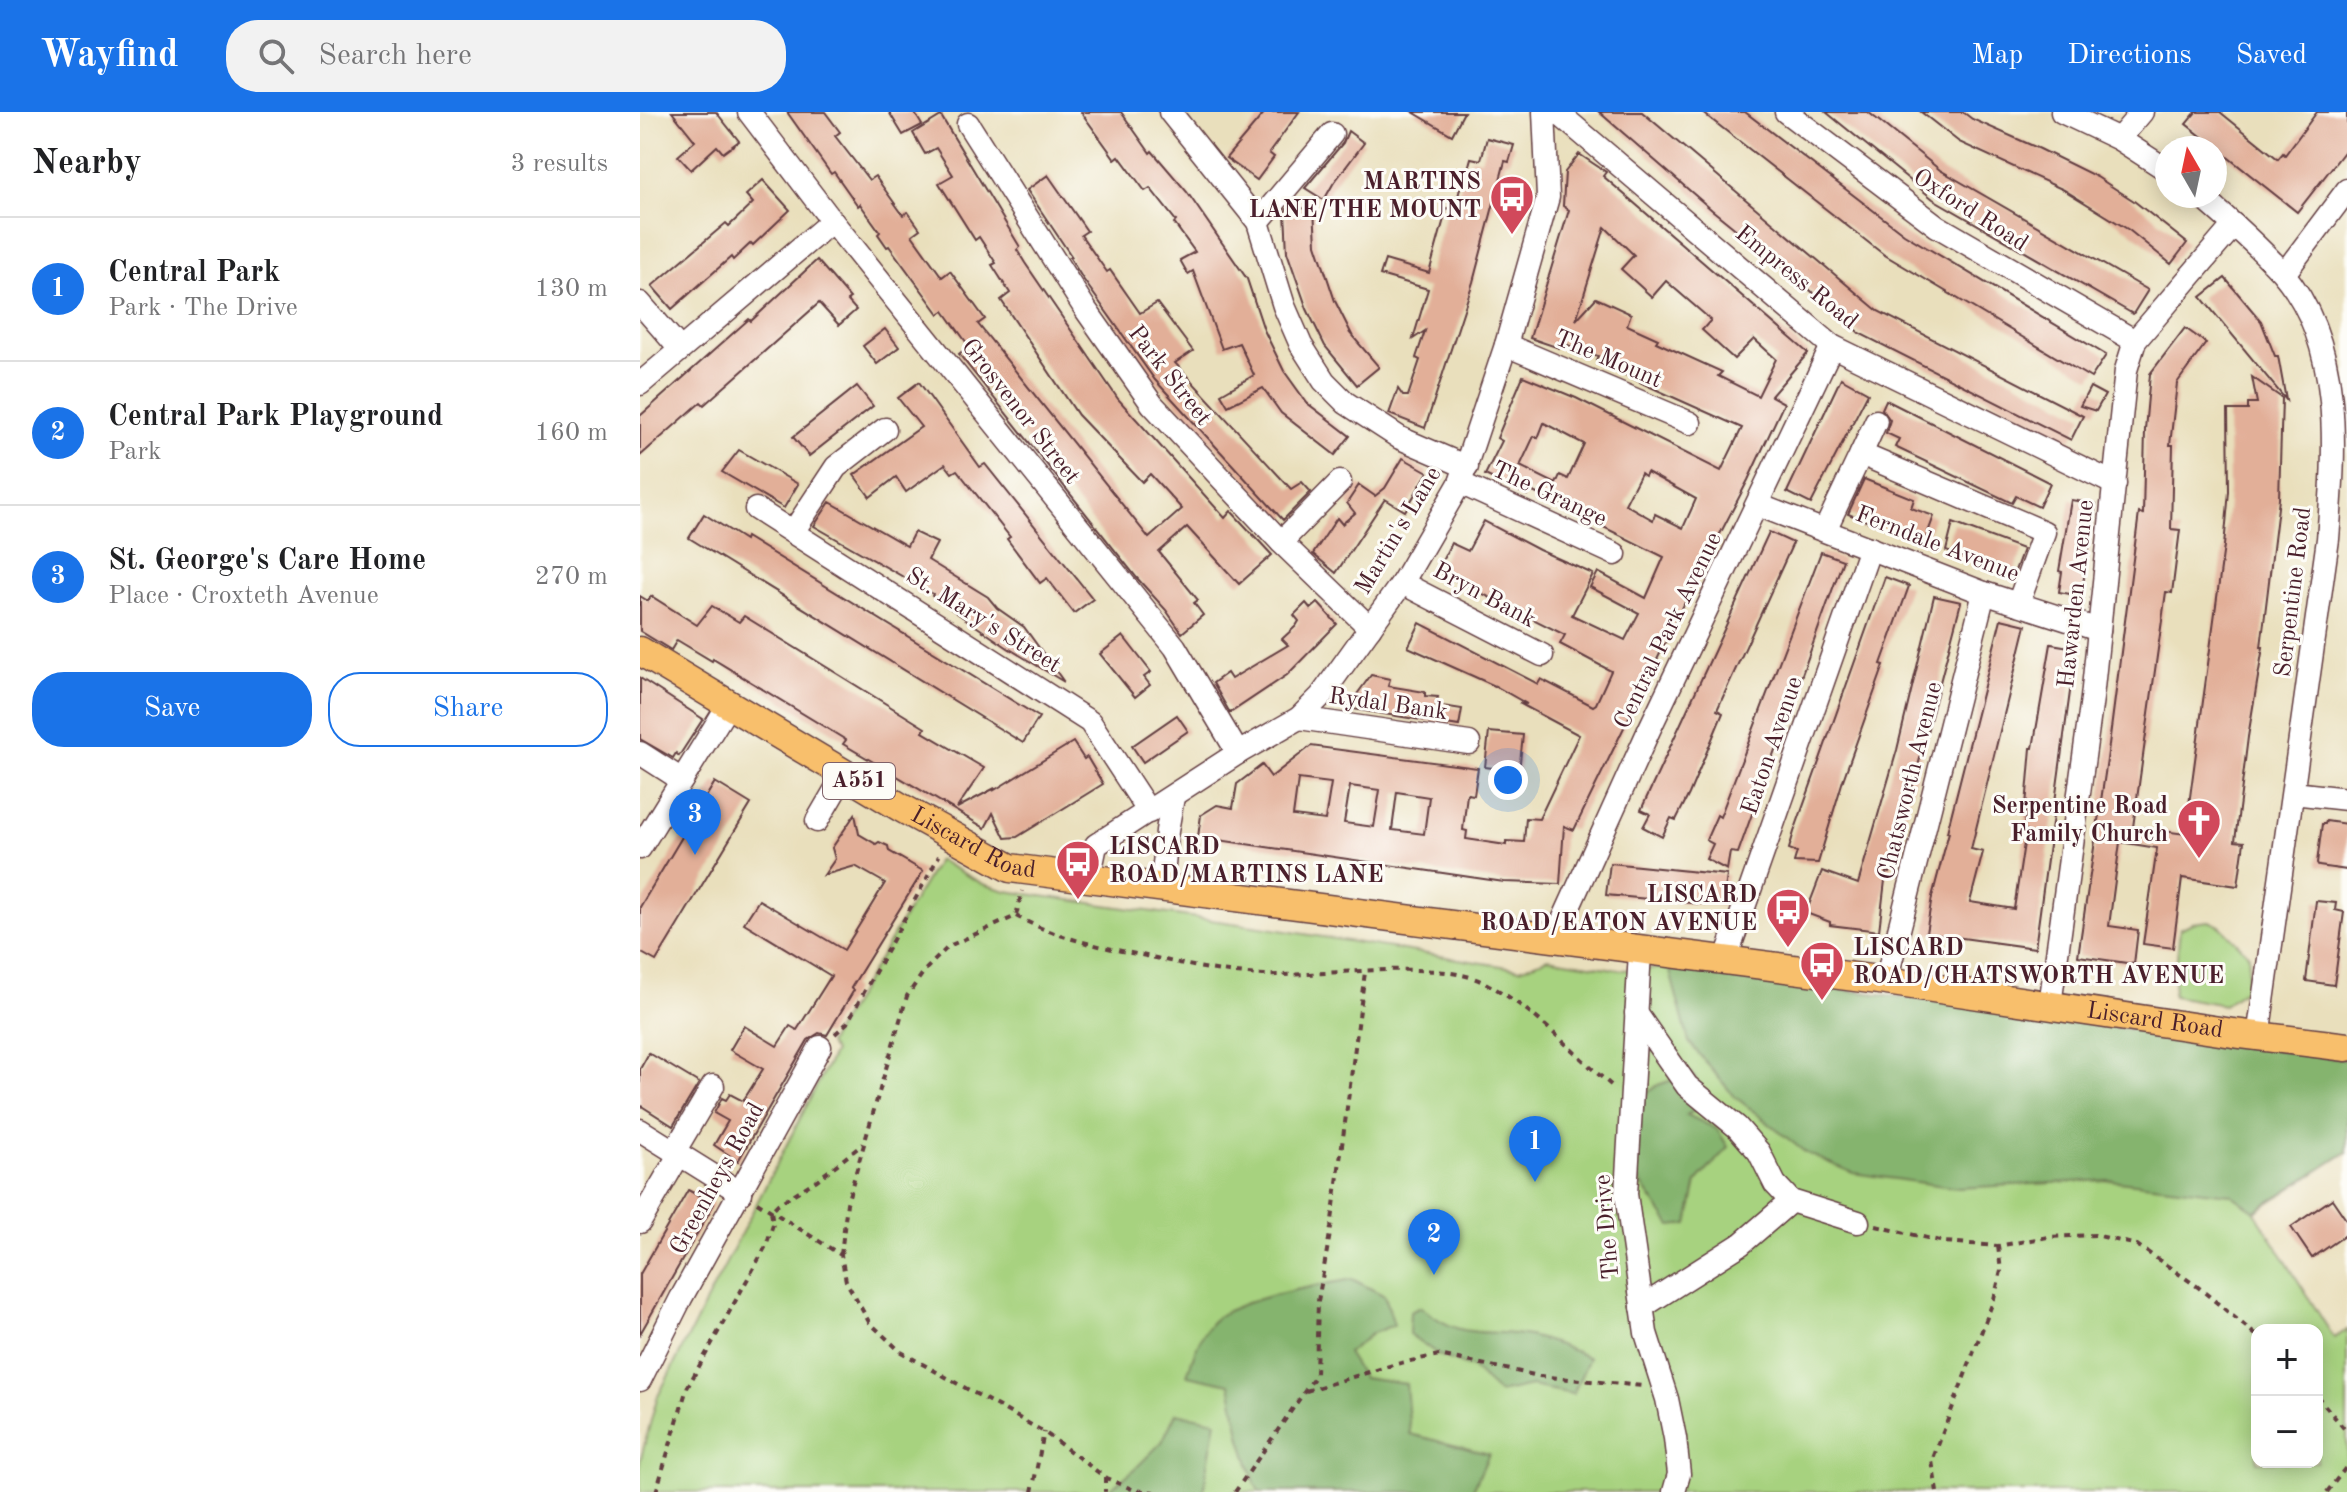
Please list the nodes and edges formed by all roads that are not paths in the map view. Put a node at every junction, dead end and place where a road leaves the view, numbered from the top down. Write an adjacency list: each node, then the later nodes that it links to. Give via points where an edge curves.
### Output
1 (749, 112): 14 (street, Grosvenor Street)
2 (1170, 112): 15 (street)
3 (1544, 112): 20 (street, Martin's Lane, via 1548,197)
4 (1557, 112): 21 (street, Empress Road)
5 (1786, 112): 19 (street, Oxford Road, via 1937,226)
6 (2062, 112): 10 (street)
7 (2142, 112): 10 (street)
8 (968, 124): 36 (street, Park Street, via 1152,404)
9 (1332, 134): 15 (street)
10 (2119, 139): 11 (street)
11 (2155, 162)
12 (2347, 190): 17 (street)
13 (2215, 208): 16 (street, Serpentine Road)
14 (832, 221): 22 (street); 50 (street, Grosvenor Street, via 1175,647)
15 (1258, 222): 29 (street, The Grange, via 1284,306 1324,381 1346,403)
16 (2234, 225): 17 (street, Serpentine Road); 19 (street, Hawarden Avenue)
17 (2284, 274): 25 (street, Serpentine Road, via 2323,346)
18 (640, 303): 22 (street)
19 (2135, 341): 31 (street, Hawarden Avenue, via 2126,370)
20 (1506, 345): 26 (street, The Mount); 29 (street, Martin's Lane)
21 (1832, 346): 31 (street, Empress Road); 32 (street, Central Park Avenue)
22 (680, 349): 23 (street)
23 (640, 384)
24 (1876, 421): 28 (street)
25 (2339, 421): 53 (street, Serpentine Road)
26 (1690, 423)
27 (885, 429): 35 (street, via 836,467)
28 (1861, 454): 34 (street); 41 (street, via 2044,532)
29 (1464, 475): 38 (street, The Grange); 39 (street, Martin's Lane)
30 (1340, 482): 36 (street)
31 (2115, 484): 43 (street, Hawarden Avenue)
32 (1758, 505): 34 (street, Ferndale Avenue); 61 (street, Central Park Avenue)
33 (756, 509): 35 (street, St. Mary's Street)
34 (1825, 530): 37 (street, Ferndale Avenue)
35 (793, 532): 56 (street, St. Mary's Street, via 1090,722)
36 (1281, 542): 42 (street, Park Street)
37 (1870, 548): 40 (street, Ferndale Avenue); 63 (street, Eaton Avenue)
38 (1615, 554)
39 (1402, 583): 42 (street, Martin's Lane); 45 (street, Bryn Bank)
40 (1984, 593): 41 (street, Ferndale Avenue); 64 (street, Chatsworth Avenue)
41 (2018, 604): 43 (street, Ferndale Avenue)
42 (1370, 628): 47 (street, Martin's Lane)
43 (2099, 630): 65 (street, Hawarden Avenue)
44 (640, 651): 46 (main road, Liscard Road / A551)
45 (1542, 655)
46 (729, 704): 51 (main road, Liscard Road / A551); 52 (street)
47 (1299, 718): 48 (street, Rydal Bank); 50 (street, Martin's Lane)
48 (1469, 743)
49 (640, 753): 52 (street)
50 (1238, 753): 54 (street, Martin's Lane)
51 (845, 773): 57 (street); 59 (main road, Liscard Road / A551, via 1010,868)
52 (682, 780): 58 (street)
53 (2293, 793): 55 (street); 67 (street, Serpentine Road)
54 (1173, 797): 56 (street, Martin's Lane); 60 (street)
55 (2347, 799)
56 (1149, 812): 59 (street, Martin's Lane, via 1096,845)
57 (817, 821)
58 (640, 848)
59 (1089, 879): 60 (main road, Liscard Road / A551)
60 (1162, 887): 61 (main road, Liscard Road / A551)
61 (1554, 940): 62 (main road, Liscard Road / A551)
62 (1640, 952): 63 (main road, Liscard Road / A551); 66 (street, The Drive)
63 (1725, 961): 64 (main road, Liscard Road / A551)
64 (1886, 981): 65 (main road, Liscard Road / A551)
65 (2050, 1005): 67 (main road, Liscard Road / A551)
66 (1636, 1013): 74 (street, via 1687,1086 1737,1127); 77 (street, The Drive, via 1626,1194)
67 (2258, 1037): 69 (main road, Liscard Road / A551)
68 (820, 1047): 73 (street, Greenheys Road)
69 (2347, 1047)
70 (713, 1086): 72 (street)
71 (640, 1130): 72 (street)
72 (677, 1153): 73 (street); 75 (street)
73 (741, 1193): 78 (street, Greenheys Road)
74 (1791, 1201): 76 (street); 77 (street, via 1741,1244)
75 (640, 1222)
76 (1858, 1222)
77 (1642, 1307): 79 (street, The Drive, via 1679,1474)
78 (640, 1380)
79 (1674, 1492)

